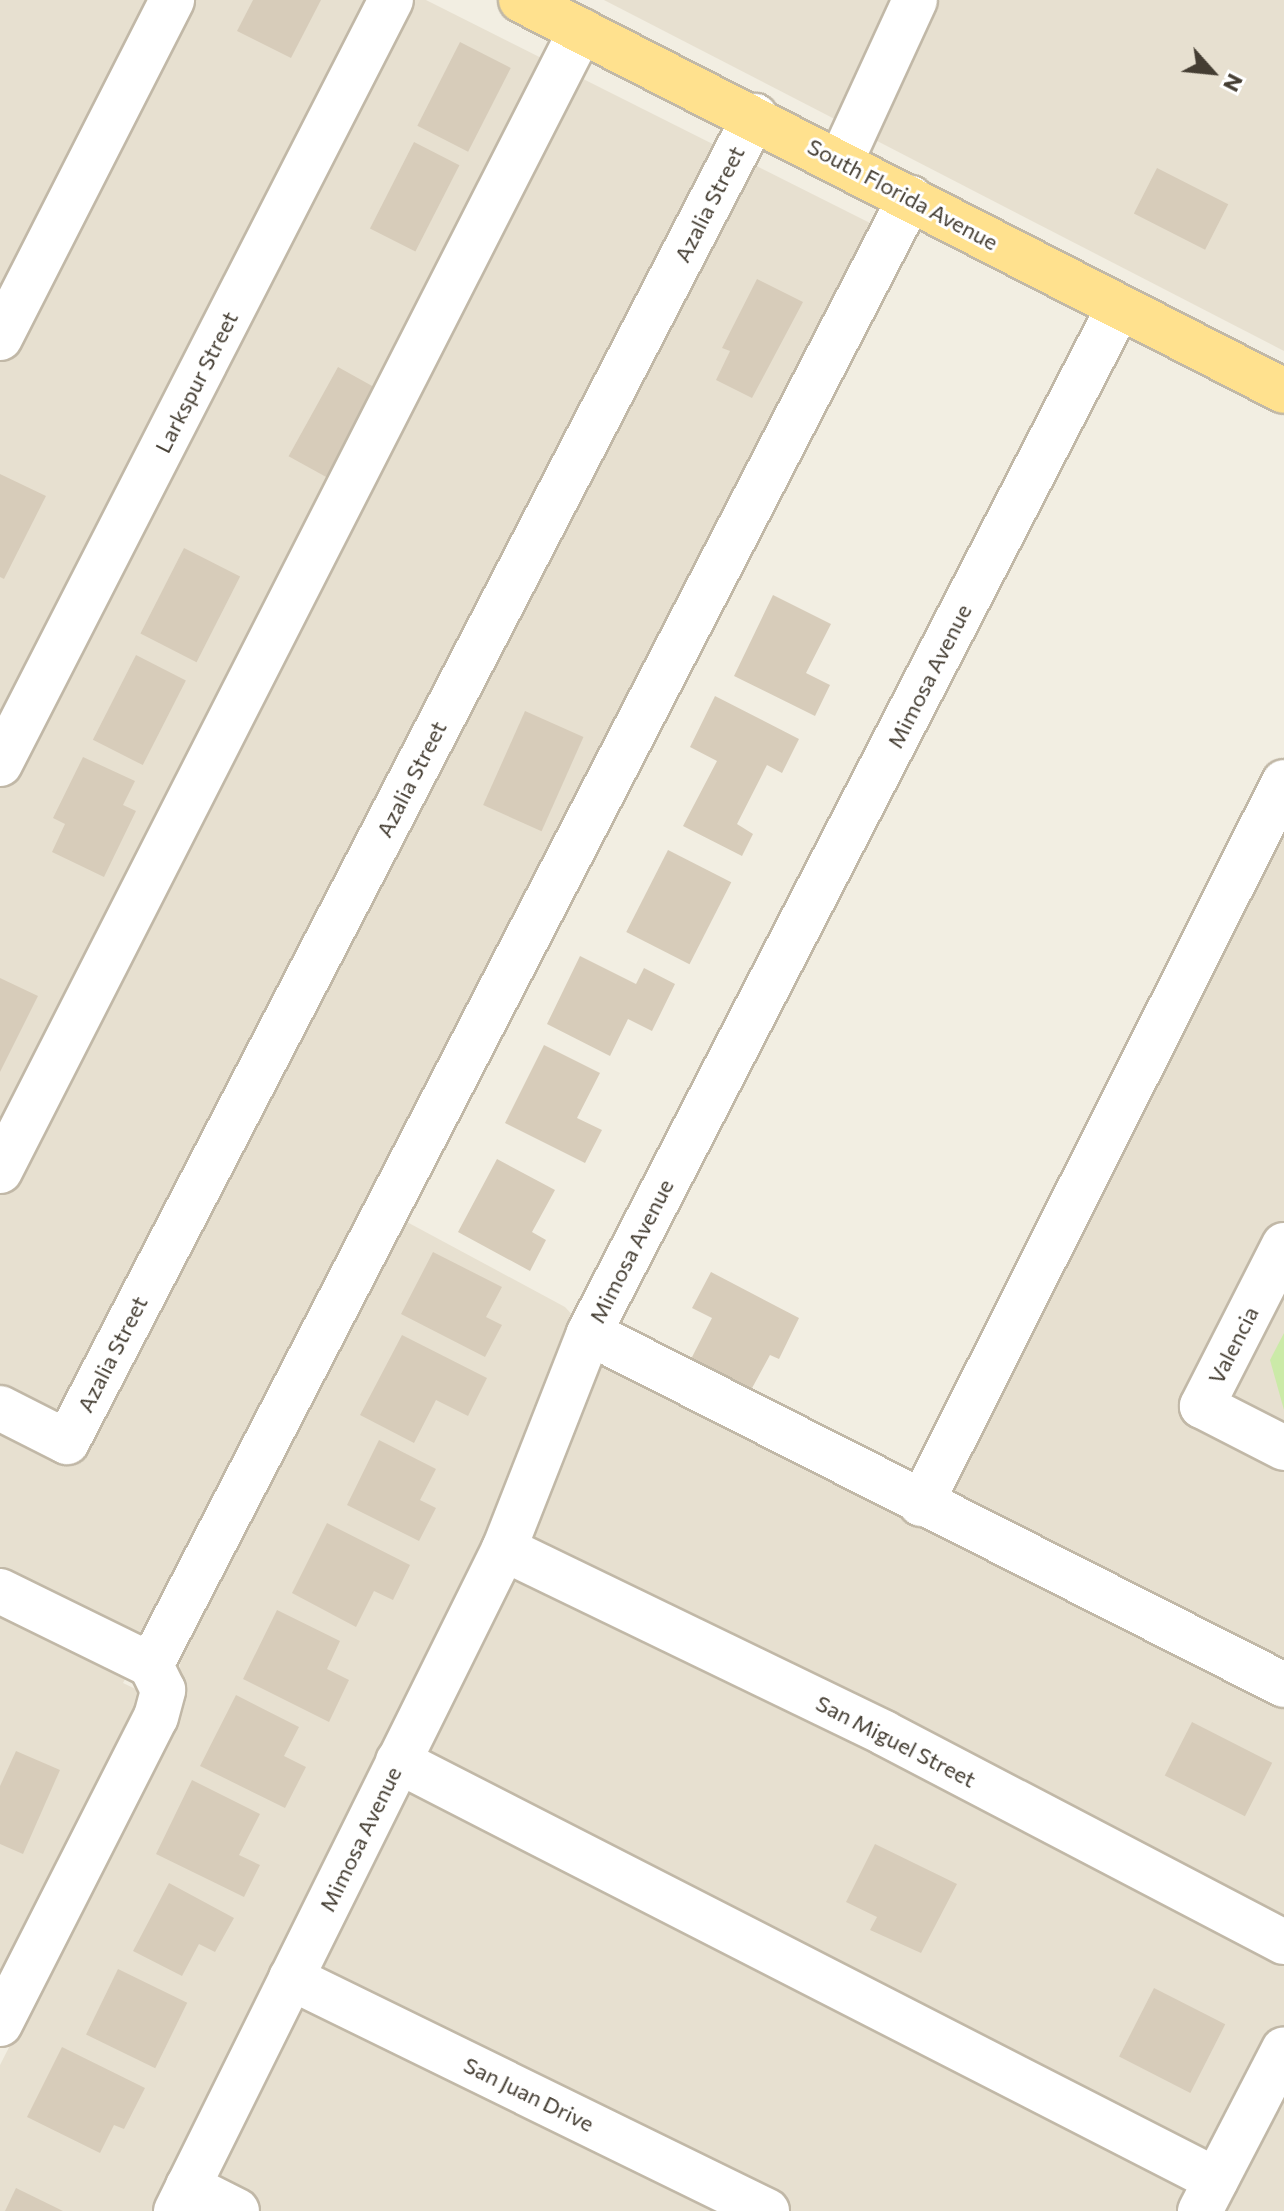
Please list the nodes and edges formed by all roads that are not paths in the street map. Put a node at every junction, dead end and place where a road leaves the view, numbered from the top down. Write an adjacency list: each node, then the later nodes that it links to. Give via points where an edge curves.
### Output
1 (172, 0): 10 (street)
2 (391, 0): 12 (street, Larkspur Street)
3 (521, 0): 5 (main road, South Florida Avenue)
4 (915, 0): 7 (street)
5 (581, 30): 6 (main road, South Florida Avenue); 14 (street)
6 (755, 116): 7 (main road, South Florida Avenue); 17 (street, Azalia Street, via 67,1442)
7 (841, 161): 8 (main road, South Florida Avenue)
8 (910, 198): 9 (main road, South Florida Avenue); 22 (street)
9 (1119, 307): 11 (main road, South Florida Avenue); 16 (street, Mimosa Avenue)
10 (0, 338)
11 (1284, 391)
12 (0, 764)
13 (1284, 782): 19 (street)
14 (0, 1171)
15 (1284, 1245): 18 (street, Valencia, via 1202,1406)
16 (589, 1333): 19 (street); 20 (street, Mimosa Avenue)
17 (0, 1408)
18 (1284, 1448)
19 (921, 1504): 23 (street)
20 (504, 1549): 24 (street, Mimosa Avenue); 25 (street, San Miguel Street, via 884,1733)
21 (0, 1591): 22 (street)
22 (151, 1665): 27 (street, via 163,1690 156,1717)
23 (1284, 1685)
24 (398, 1761): 26 (street, Mimosa Avenue); 29 (street)
25 (1284, 1942)
26 (291, 1978): 30 (street, Mimosa Avenue); 32 (street, San Juan Drive)
27 (0, 2024)
28 (1284, 2049): 29 (street)
29 (1208, 2195)
30 (182, 2199): 31 (street)
31 (237, 2211)
32 (767, 2211)

